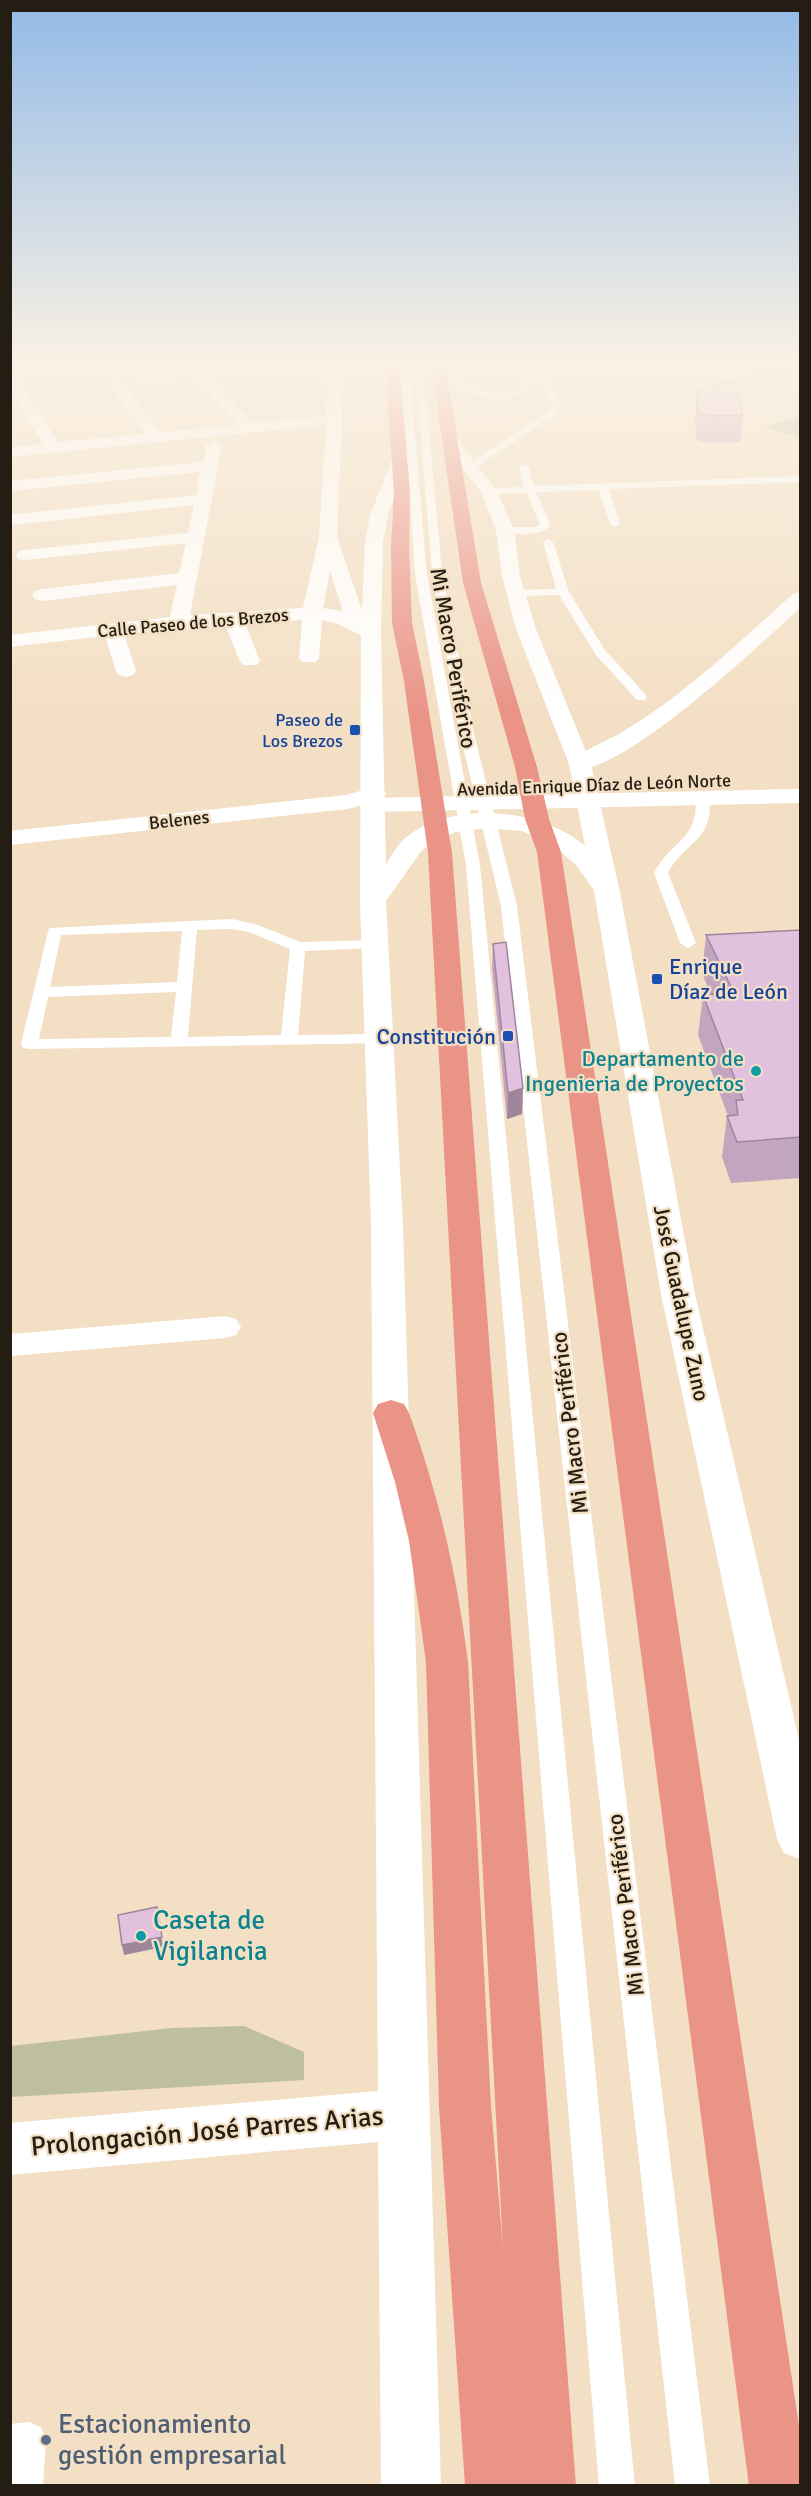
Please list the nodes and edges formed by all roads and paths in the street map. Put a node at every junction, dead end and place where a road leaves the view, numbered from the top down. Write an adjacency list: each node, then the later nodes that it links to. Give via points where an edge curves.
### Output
1 (63, 480): 12 (street)
2 (207, 480): 16 (street)
3 (331, 480): 21 (street)
4 (391, 480): 32 (street, via 376,528)
5 (400, 480): 66 (highway, via 402,623 440,854)
6 (414, 480): 67 (lane, Mi Macro Periférico, via 421,574 473,865)
7 (429, 480): 68 (lane, Mi Macro Periférico, via 437,573 467,734 508,906)
8 (463, 480): 69 (highway, via 472,583 549,852)
9 (481, 480): 15 (street, José Guadalupe Zuno)
10 (528, 480): 14 (lane)
11 (764, 480): 13 (lane)
12 (10, 486)
13 (603, 487): 14 (lane); 18 (lane)
14 (530, 489): 15 (lane); 19 (lane, via 546,526 538,530)
15 (489, 491): 19 (street, José Guadalupe Zuno)
16 (203, 499): 17 (street); 20 (street)
17 (12, 520)
18 (615, 524)
19 (505, 530): 26 (street, José Guadalupe Zuno)
20 (196, 537): 23 (street); 24 (street)
21 (328, 537): 29 (street); 32 (street)
22 (548, 542): 25 (lane)
23 (25, 555)
24 (188, 578): 27 (street); 31 (street)
25 (563, 592): 26 (lane); 38 (lane, via 600,652)
26 (515, 593): 40 (street, José Guadalupe Zuno)
27 (42, 595)
28 (801, 598): 40 (street, via 719,673 628,738)
29 (313, 613): 30 (street, Calle Paseo de los Brezos); 32 (street, Calle Paseo de los Brezos, via 340,616); 35 (street)
30 (233, 619): 31 (street, Calle Paseo de los Brezos); 36 (street)
31 (179, 622): 33 (street, Calle Paseo de los Brezos)
32 (364, 628): 43 (street)
33 (113, 630): 34 (street, Calle Paseo de los Brezos); 37 (street)
34 (10, 641)
35 (309, 658)
36 (250, 661)
37 (126, 671)
38 (641, 697)
39 (801, 780): 40 (street, Avenida Enrique Díaz de León Norte)
40 (579, 786): 42 (street, Avenida Enrique Díaz de León Norte); 43 (street, Avenida Enrique Díaz de León Norte); 45 (street, José Guadalupe Zuno)
41 (801, 796): 42 (street, Avenida Enrique Díaz de León Norte)
42 (702, 798): 49 (lane, via 704,824 664,862 661,873)
43 (381, 799): 44 (street, Belenes); 46 (street)
44 (10, 838)
45 (607, 892): 46 (street, via 588,861 561,839 527,826 488,821 451,826 413,845); 59 (street, José Guadalupe Zuno, via 678,1294)
46 (373, 901): 48 (street)
47 (190, 926): 50 (lane, via 232,924 254,928); 51 (lane); 52 (lane, via 54,931)
48 (376, 943): 50 (lane); 53 (street)
49 (688, 943)
50 (298, 947): 54 (lane)
51 (185, 987): 52 (lane); 55 (lane)
52 (40, 992): 55 (lane, via 29,1044)
53 (380, 1039): 54 (lane); 58 (street)
54 (289, 1040): 55 (lane)
55 (179, 1041)
56 (225, 1327): 57 (street)
57 (10, 1346)
58 (391, 1413): 60 (street); 65 (highway, via 425,1524 447,1662 465,2106)
59 (801, 1839)
60 (404, 2114): 61 (street, Prolongación José Parres Arias); 64 (street)
61 (10, 2149)
62 (10, 2441): 63 (lane, via 29,2439)
63 (25, 2486)
64 (411, 2486)
65 (495, 2486)
66 (546, 2486)
67 (617, 2486)
68 (693, 2486)
69 (779, 2486)

